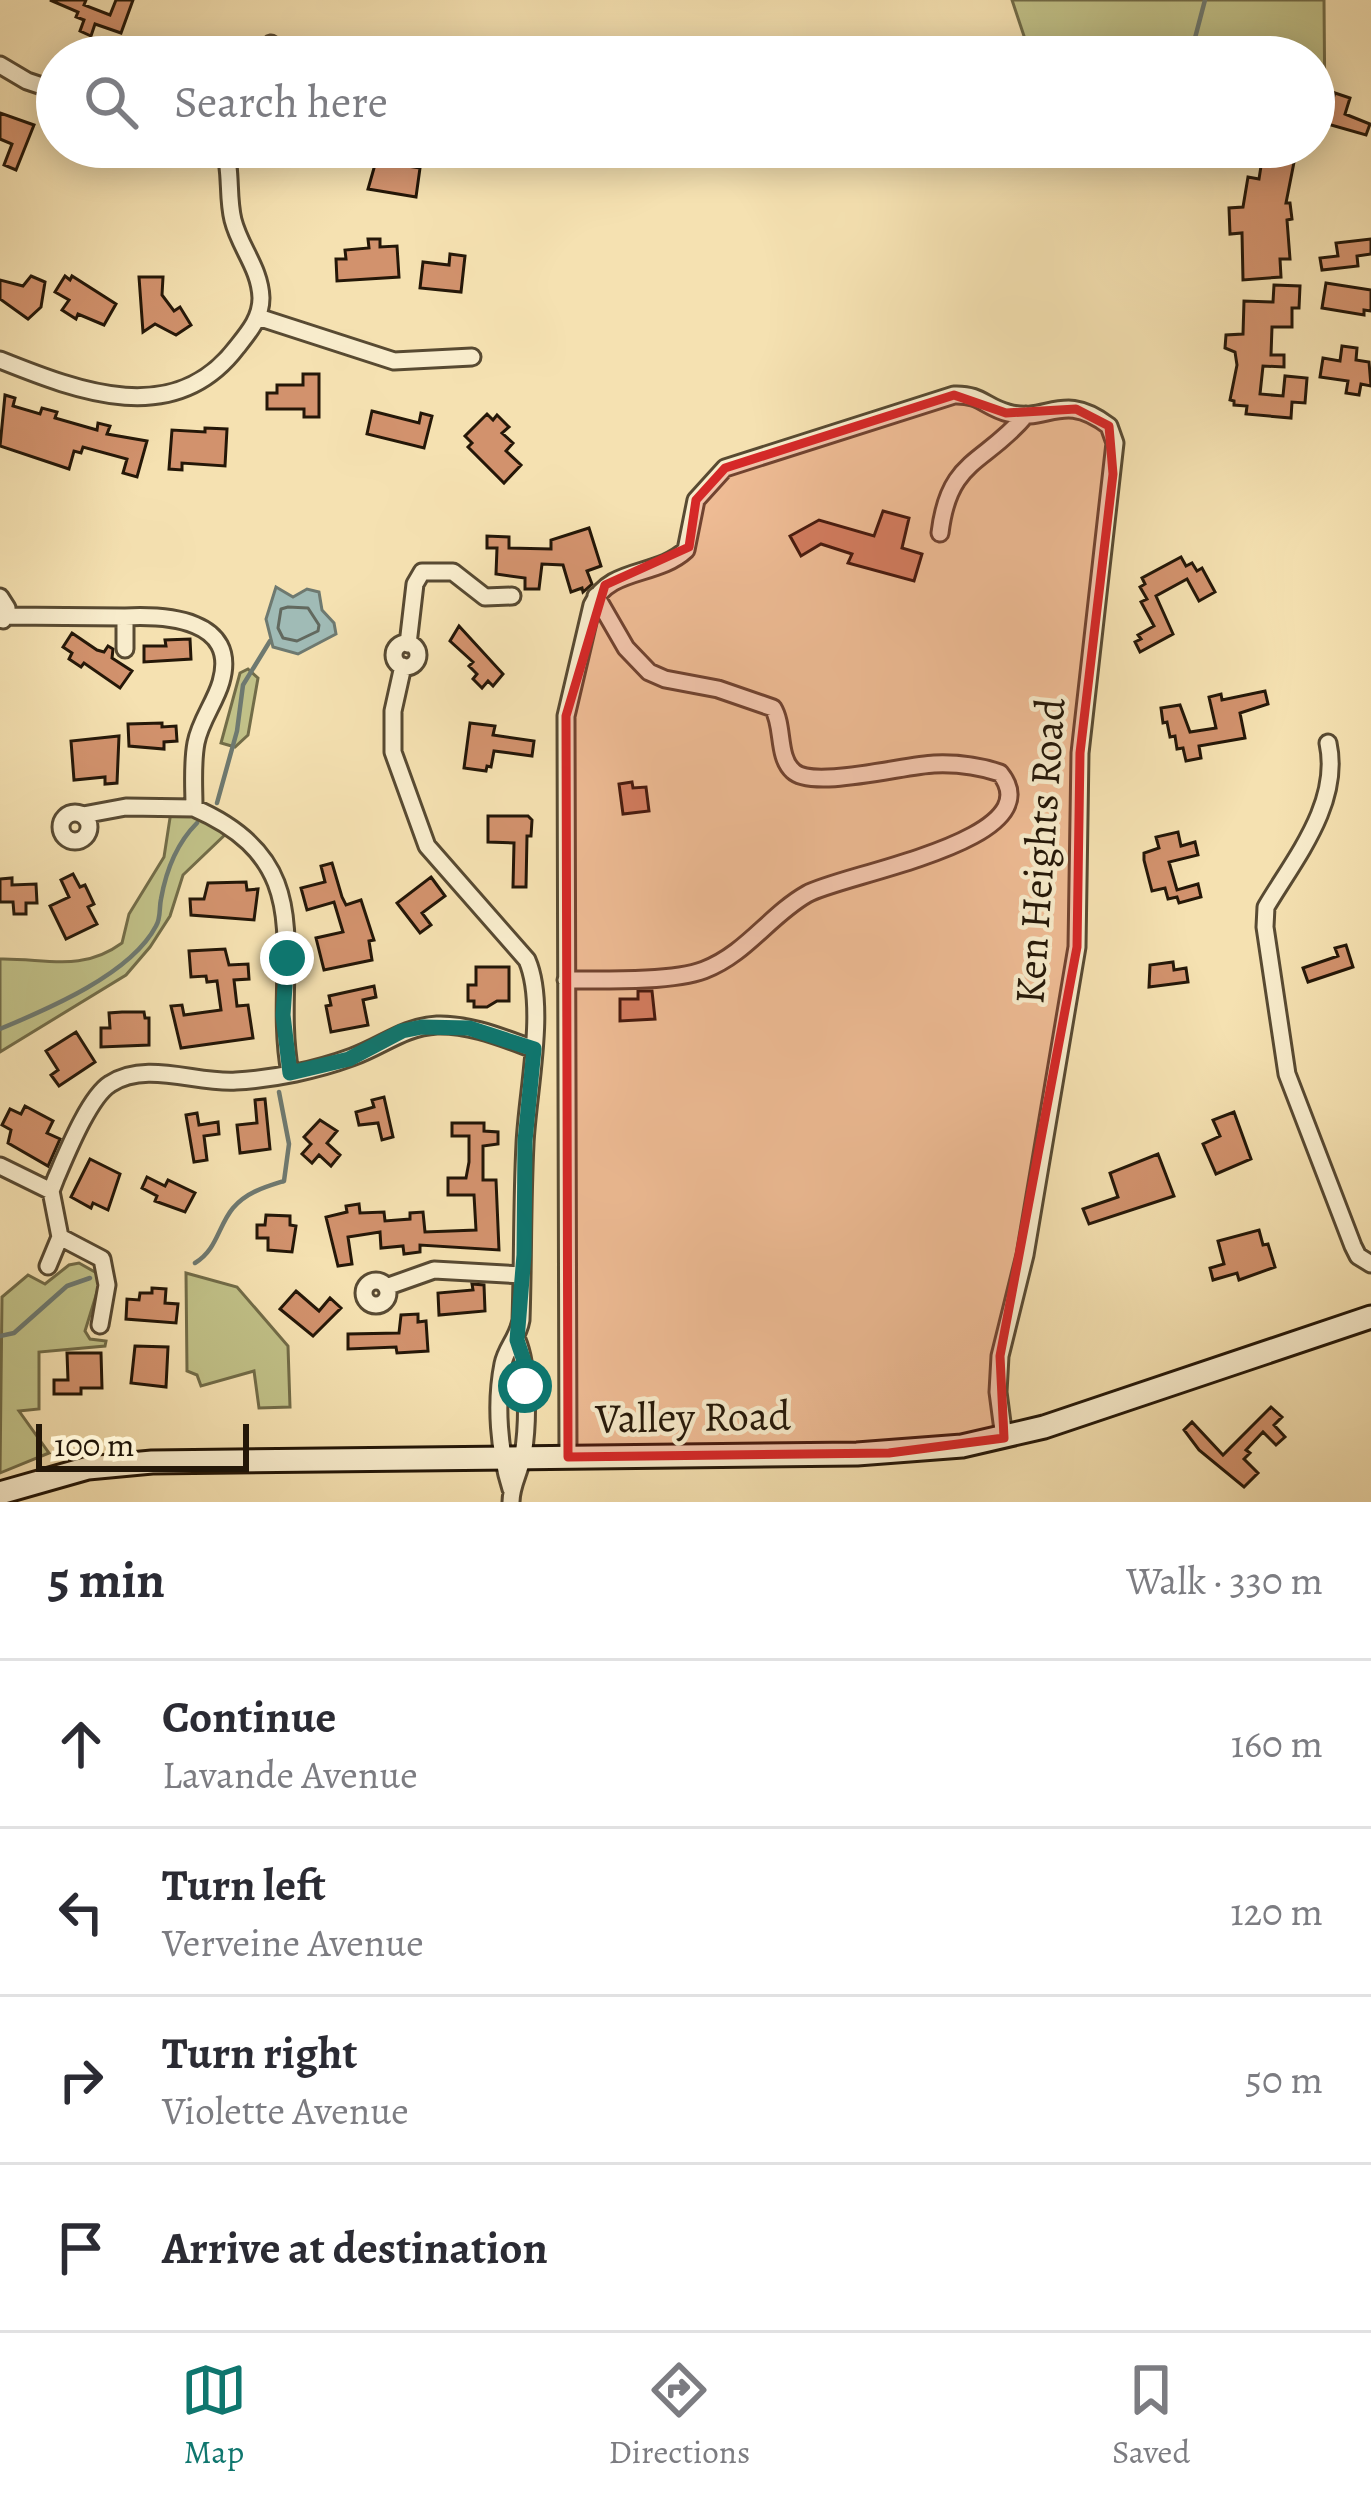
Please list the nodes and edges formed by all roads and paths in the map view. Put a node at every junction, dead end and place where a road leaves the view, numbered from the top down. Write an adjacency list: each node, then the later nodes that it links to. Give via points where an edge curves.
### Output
1 (0, 65): 2 (street)
2 (36, 84)
3 (227, 168): 4 (street, via 233,221 259,283)
4 (258, 317): 5 (street, via 394,362); 6 (street, via 211,376 171,394 93,392)
5 (472, 356)
6 (0, 360)
7 (1026, 415): 8 (street, via 954,480); 10 (street, via 954,395 724,469 696,500 686,550 661,568 612,580); 33 (street, Ken Heights Road, via 1076,409 1109,427 1115,443 1080,753 1077,947 1025,1256 1000,1356)
8 (940, 533)
9 (512, 596): 19 (street, via 484,597 458,574 426,570 415,584 408,644 394,655 403,667 392,742 428,845 527,960)
10 (596, 596): 18 (street, via 566,706); 18 (street, via 649,672 773,709 797,775 963,765 1000,772 1007,797 1003,815 978,834 805,895 705,970)
11 (0, 597): 13 (street, via 8,608)
12 (125, 617): 13 (street); 14 (street); 16 (street, via 187,619 223,657 220,686 197,738)
13 (3, 619)
14 (124, 649)
15 (1328, 743): 24 (street, via 1328,793 1266,907 1264,927 1287,1074 1353,1246)
16 (194, 808): 17 (street); 20 (street, via 246,837 280,891)
17 (83, 815)
18 (566, 980): 35 (street)
19 (534, 1049): 20 (street, via 469,1028 422,1027 349,1059); 26 (street)
20 (290, 1073): 22 (street, via 235,1082 146,1074 111,1082)
21 (0, 1166): 22 (street)
22 (51, 1191): 23 (street)
23 (60, 1237): 25 (street); 29 (street, via 95,1252 105,1268)
24 (1371, 1264)
25 (48, 1266)
26 (522, 1275): 27 (street, via 434,1270); 30 (street)
27 (386, 1287)
28 (1371, 1317): 33 (street, Valley Road)
29 (100, 1325)
30 (517, 1340): 31 (street); 32 (street, via 503,1361)
31 (524, 1405): 32 (street); 34 (street)
32 (501, 1412): 34 (street)
33 (1004, 1438): 35 (street, Valley Road, via 889,1453)
34 (512, 1457): 35 (street, Valley Road); 36 (street, Valley Road, via 152,1462 88,1468); 37 (street)
35 (568, 1457)
36 (0, 1493)
37 (511, 1495)

